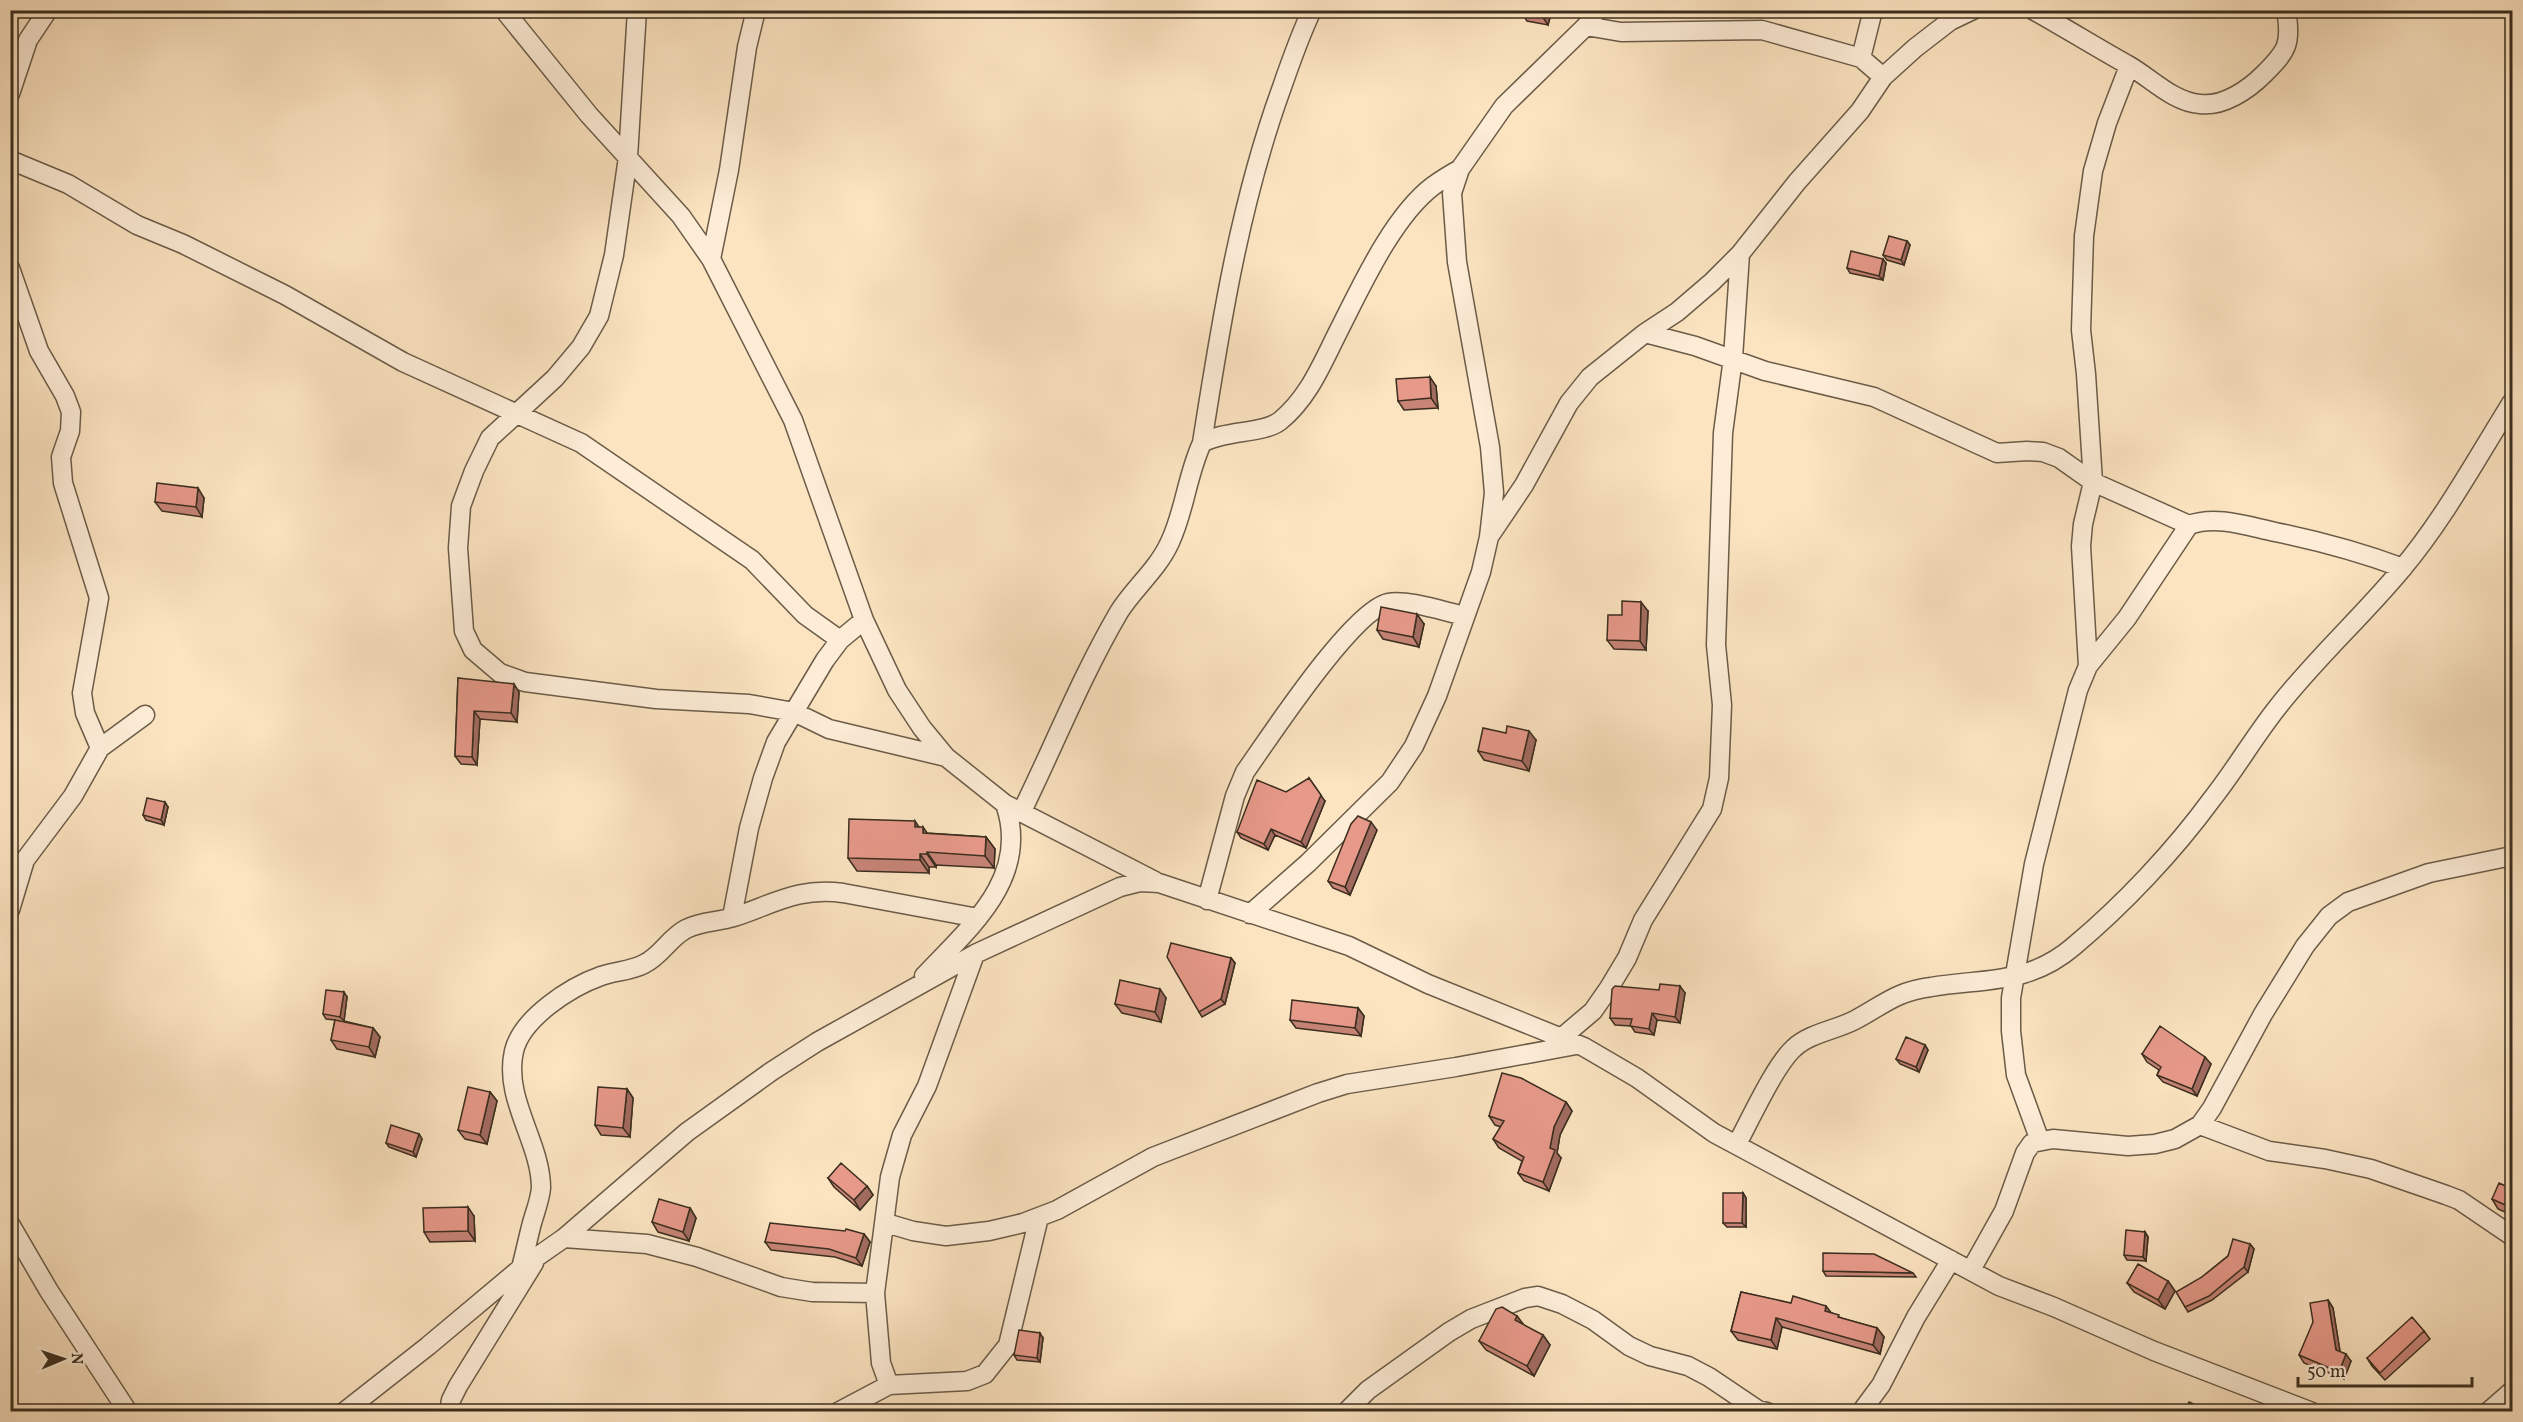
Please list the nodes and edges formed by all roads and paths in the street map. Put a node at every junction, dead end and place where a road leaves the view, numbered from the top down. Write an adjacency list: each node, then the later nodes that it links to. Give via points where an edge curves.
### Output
1 (48, 10): 16 (street, via 28,40)
2 (504, 10): 17 (street)
3 (637, 10): 17 (street)
4 (756, 10): 21 (street)
5 (1312, 10): 27 (street, via 1263,138 1227,287)
6 (1597, 10): 12 (street)
7 (1873, 10): 13 (street)
8 (1973, 10): 11 (street)
9 (2033, 10): 14 (street)
10 (2286, 10): 14 (street, via 2290,33 2287,48 2259,79 2216,104 2180,99)
11 (1953, 16): 15 (street)
12 (1586, 26): 13 (street, via 1621,32 1762,30); 19 (street, via 1504,106)
13 (1862, 58): 15 (street)
14 (2129, 66): 28 (street, via 2093,171 2084,236 2081,330)
15 (1883, 77): 20 (street, via 1860,111)
16 (10, 94)
17 (628, 157): 21 (street, via 681,216); 26 (street, via 614,255 598,316 581,347 555,378)
18 (10, 160): 26 (street, via 68,184 137,225 285,295 403,362)
19 (1460, 169): 27 (street, via 1432,187 1403,218 1363,282 1310,388 1293,408 1277,423); 30 (street, via 1452,192 1453,219 1490,447 1494,493)
20 (1740, 255): 23 (street, via 1677,312); 24 (street)
21 (711, 259): 33 (street, via 793,420)
22 (10, 268): 38 (street, via 39,351 70,412 61,470 99,598 81,693)
23 (1645, 333): 24 (street); 30 (street, via 1590,377 1569,403 1524,485)
24 (1733, 358): 28 (street, via 1765,371 1874,397 1997,453 2043,452 2059,458); 51 (street, via 1720,502 1716,645 1722,705 1719,778 1712,809 1643,920 1610,988 1593,1011)
25 (2512, 402): 31 (street, via 2459,489)
26 (515, 414): 34 (street, via 581,443 705,526 752,560 805,615); 36 (street, via 490,438 461,506 459,589 464,631 473,650 500,673 525,682)
27 (1202, 443): 40 (street, via 1169,544 1121,609)
28 (2093, 483): 29 (street); 35 (street, via 2080,546)
29 (2189, 525): 31 (street, via 2200,521 2236,523 2341,546); 35 (street, via 2127,618)
30 (1489, 537): 32 (street)
31 (2403, 568): 49 (street, via 2278,706 2213,799 2172,849 2072,948)
32 (1465, 616): 43 (street, via 1390,603 1370,614 1336,648 1245,772); 45 (street, via 1437,696 1414,746 1390,782 1308,864)
33 (864, 620): 34 (street); 39 (street, via 897,690)
34 (840, 640): 36 (street)
35 (2088, 666): 49 (street, via 2078,690 2034,864)
36 (794, 712): 39 (street, via 829,729); 46 (street, via 776,742 762,778)
37 (145, 715): 38 (street)
38 (100, 748): 44 (street, via 73,796 25,860)
39 (946, 757): 40 (street)
40 (1013, 808): 42 (street); 47 (street, via 1006,869 992,900)
41 (2512, 856): 53 (street, via 2429,873 2348,902 2329,916 2305,946)
42 (1159, 883): 43 (street); 48 (street, via 1120,887)
43 (1207, 900): 45 (street)
44 (10, 910)
45 (1250, 914): 51 (street, via 1348,946)
46 (732, 917): 47 (street, via 821,890); 62 (street, via 687,928 645,964 578,985 530,1022 520,1036 512,1072 541,1189)
47 (978, 918): 50 (street)
48 (975, 954): 50 (street); 57 (street, via 927,1086 902,1135 891,1177)
49 (2014, 978): 54 (street, via 2011,998 2016,1075); 55 (street, via 1907,992 1889,998 1856,1019 1810,1037 1795,1047)
50 (910, 991): 60 (street, via 772,1071 687,1132)
51 (1560, 1039): 52 (street)
52 (1578, 1045): 55 (street, via 1637,1078 1714,1133); 56 (street, via 1347,1084 1318,1093 1153,1157)
53 (2200, 1125): 54 (street, via 2156,1144); 59 (street, via 2269,1152 2371,1169 2446,1195)
54 (2040, 1141): 63 (street, via 2032,1143 2025,1153 2004,1211)
55 (1737, 1144): 61 (street)
56 (1039, 1217): 57 (street, via 989,1231 945,1236); 65 (street, via 1008,1345 996,1363 985,1374 968,1381)
57 (886, 1222): 64 (street)
58 (10, 1224): 68 (street)
59 (2512, 1236)
60 (564, 1238): 62 (street); 64 (street, via 647,1244 698,1257 781,1287)
61 (1952, 1260): 63 (street); 74 (street, via 1916,1317 1881,1385)
62 (529, 1263): 69 (street); 70 (street, via 458,1386)
63 (1971, 1270): 67 (street, via 1999,1287 2054,1307)
64 (874, 1293): 65 (street, via 881,1362)
65 (889, 1385): 71 (street)
66 (2512, 1391): 76 (street)
67 (2267, 1404): 75 (street)
68 (128, 1412)
69 (344, 1412)
70 (449, 1412)
71 (838, 1412)
72 (1346, 1412): 73 (street, via 1368,1390 1449,1332 1471,1319 1538,1296 1593,1320 1650,1356 1688,1366)
73 (1767, 1412)
74 (1861, 1412)
75 (2312, 1412)
76 (2488, 1412)

